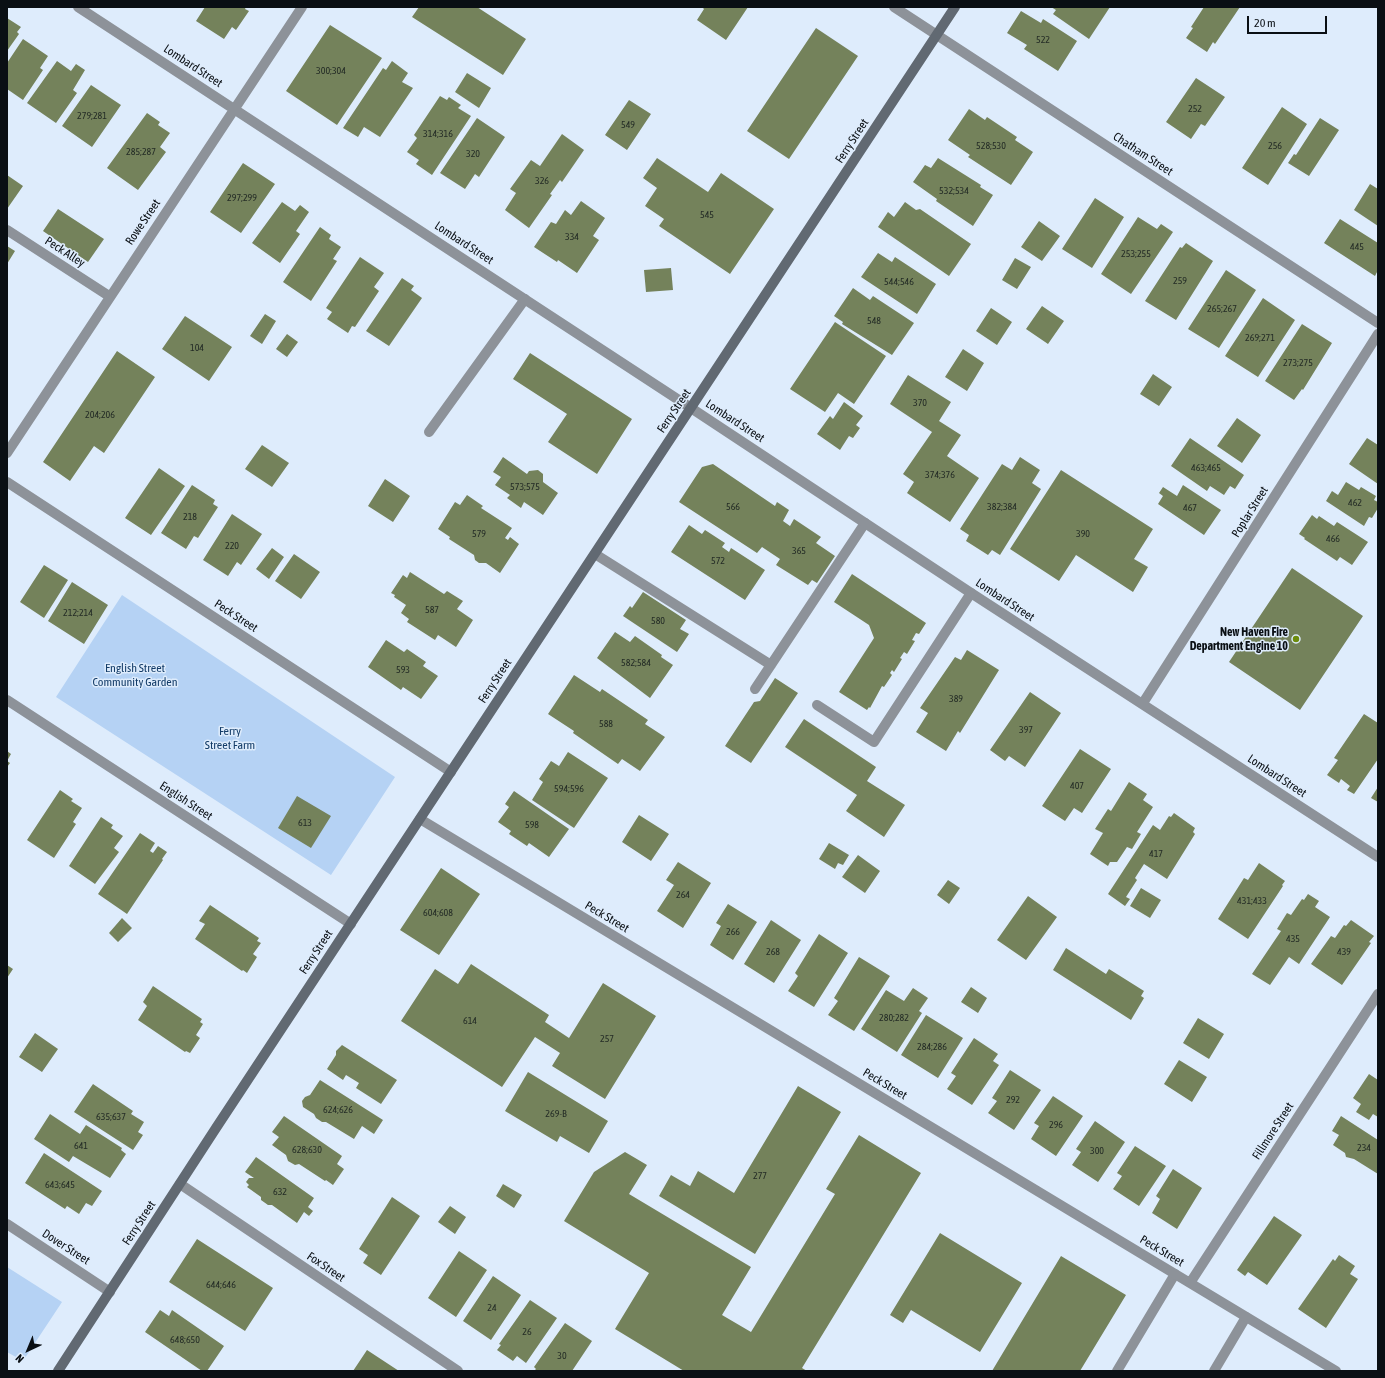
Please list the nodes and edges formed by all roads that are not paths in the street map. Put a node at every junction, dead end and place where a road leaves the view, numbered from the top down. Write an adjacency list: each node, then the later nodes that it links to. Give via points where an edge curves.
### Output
1 (78, 7): 6 (street, Lombard Street)
2 (302, 7): 6 (street, Rowe Street)
3 (894, 7): 5 (street, Chatham Street)
4 (955, 7): 5 (main road, Ferry Street)
5 (937, 35): 10 (street, Chatham Street); 12 (main road, Ferry Street)
6 (234, 109): 8 (street, Rowe Street); 9 (street, Lombard Street)
7 (7, 230): 8 (street, Peck Alley)
8 (109, 296): 14 (street, Rowe Street)
9 (525, 299): 12 (street, Lombard Street); 13 (street)
10 (1378, 323)
11 (1378, 334): 22 (street, Poplar Street)
12 (692, 408): 16 (street, Lombard Street); 17 (main road, Ferry Street)
13 (429, 432)
14 (7, 453)
15 (7, 482): 24 (street, Peck Street)
16 (865, 523): 18 (street, Lombard Street); 19 (street)
17 (595, 554): 19 (street); 24 (main road, Ferry Street)
18 (971, 594): 22 (street, Lombard Street); 23 (street, via 874,742)
19 (771, 665): 20 (street)
20 (755, 689)
21 (7, 700): 27 (street, English Street)
22 (1143, 703): 26 (street, Lombard Street)
23 (816, 705)
24 (451, 772): 25 (main road, Ferry Street)
25 (420, 819): 27 (main road, Ferry Street); 31 (street, Peck Street)
26 (1378, 857)
27 (351, 924): 29 (main road, Ferry Street)
28 (1378, 994): 32 (street, Fillmore Street)
29 (180, 1184): 33 (main road, Ferry Street); 36 (street, Fox Street)
30 (7, 1224): 33 (street, Dover Street)
31 (1175, 1274): 32 (street, Peck Street); 37 (street)
32 (1190, 1283): 34 (street, Peck Street)
33 (110, 1292): 35 (main road, Ferry Street)
34 (1246, 1317): 38 (street); 39 (street, Peck Street)
35 (58, 1371)
36 (458, 1371)
37 (1117, 1371)
38 (1214, 1371)
39 (1336, 1371)

